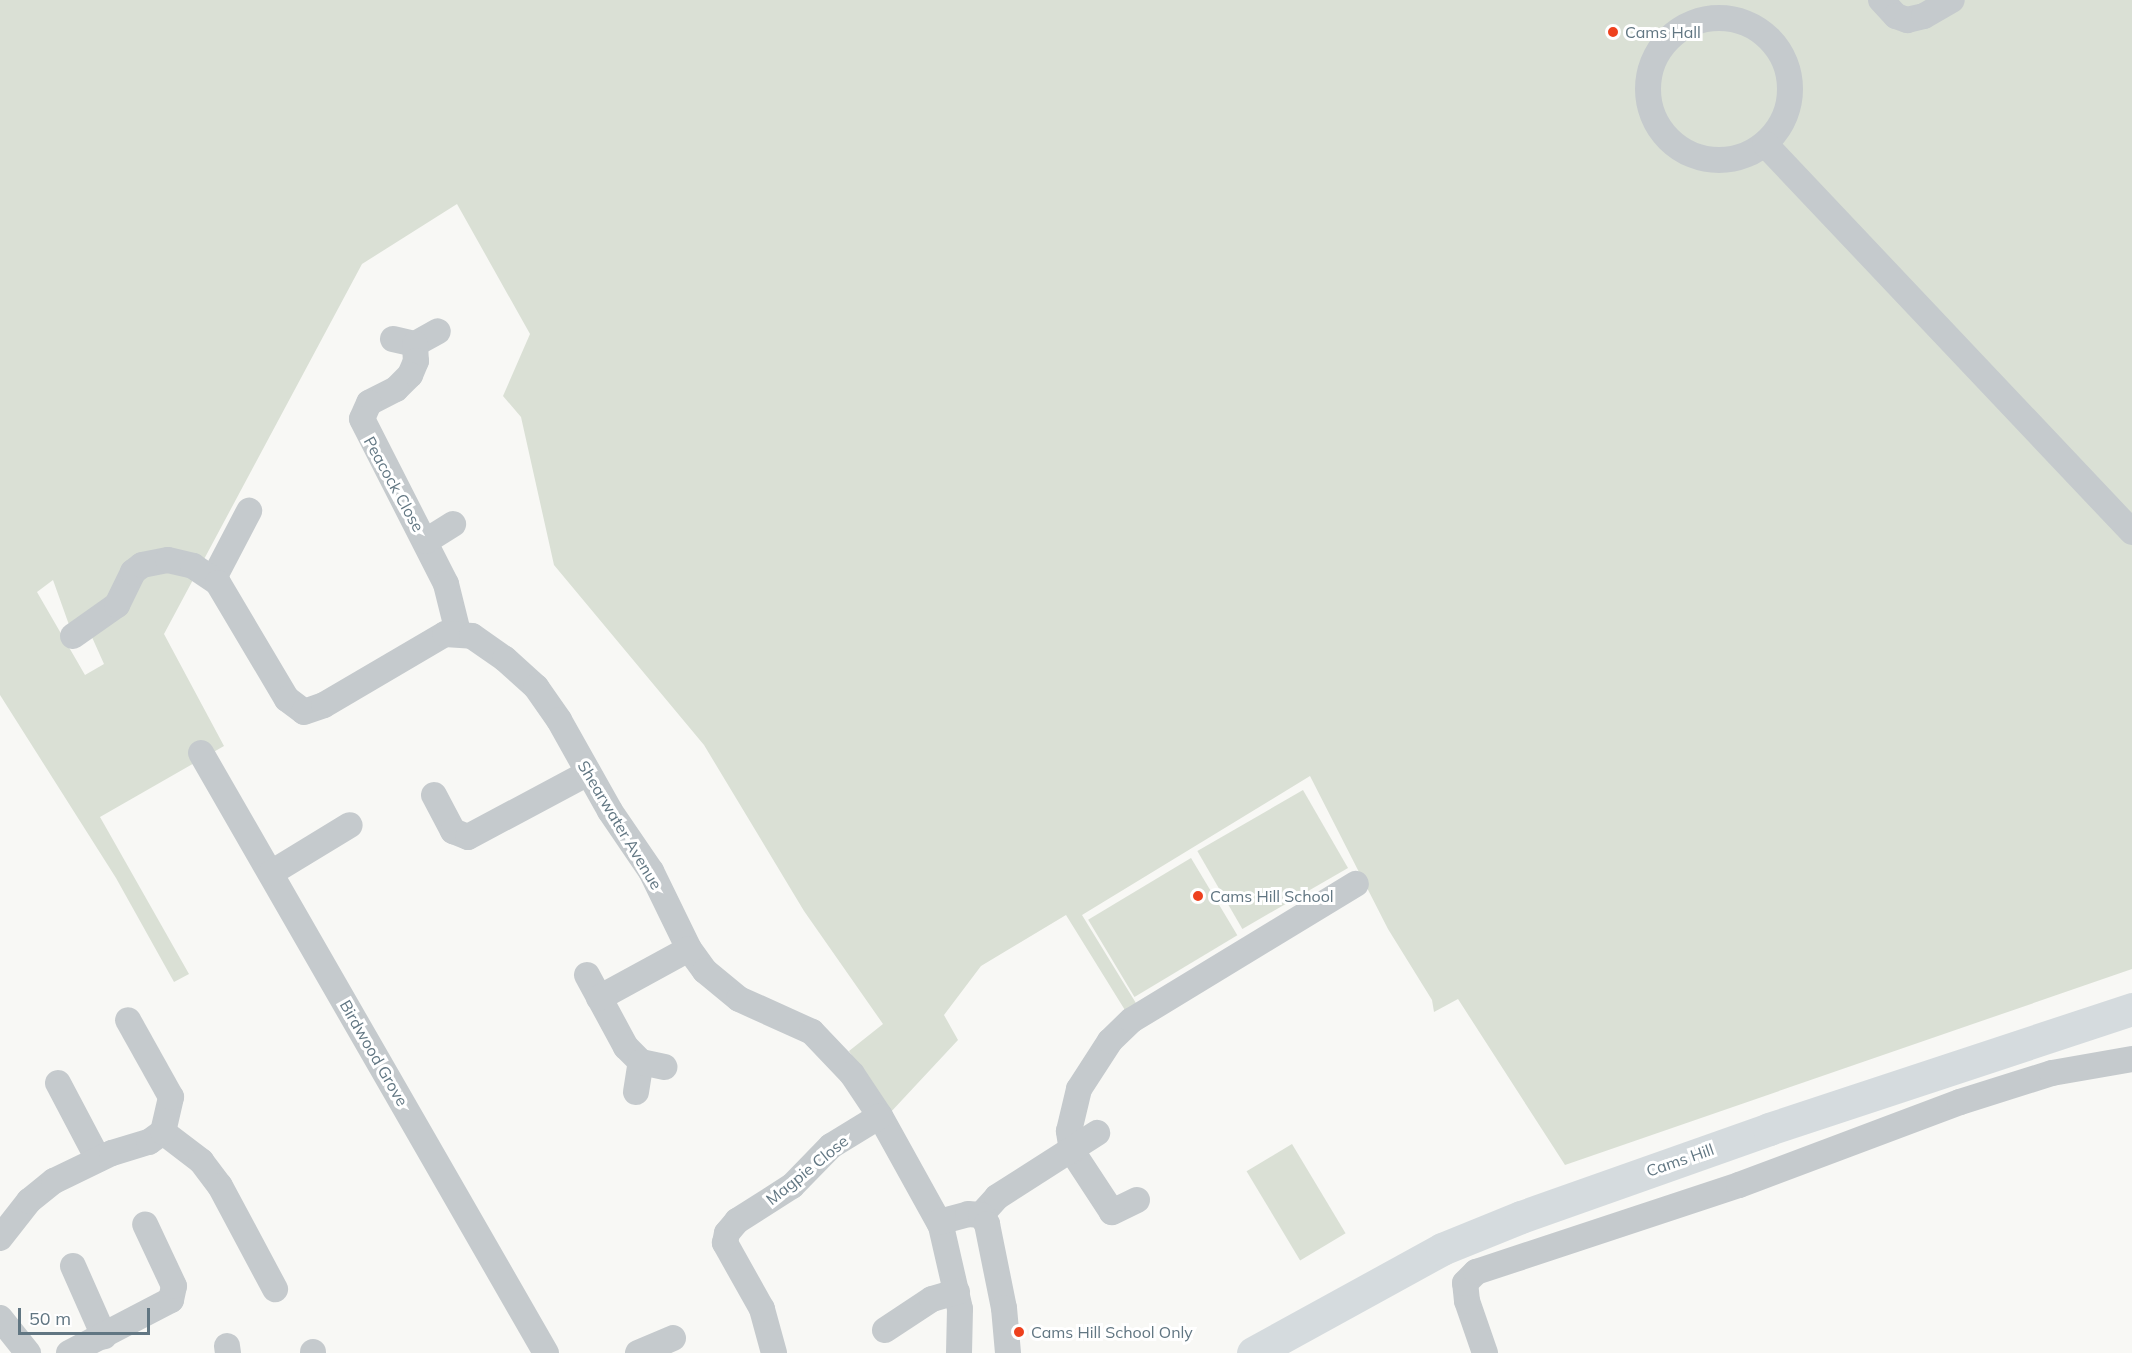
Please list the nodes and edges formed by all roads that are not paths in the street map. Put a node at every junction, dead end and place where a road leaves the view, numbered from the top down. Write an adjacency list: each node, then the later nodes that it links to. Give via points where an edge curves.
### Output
1 (1881, 0): 2 (street, via 1896,16 1907,20 1924,16)
2 (1952, 0)
3 (1765, 144): 3 (street, via 1748,155 1719,161 1689,155 1665,136 1650,110 1647,90 1650,70 1666,41 1696,21 1721,18 1756,28 1775,44 1790,77 1790,102 1781,125); 7 (street)
4 (438, 332): 8 (street, Peacock Close, via 404,341 416,361 410,375 396,389 369,404 362,419 370,441)
5 (249, 511): 9 (street)
6 (453, 524): 8 (street, Peacock Close)
7 (2132, 532)
8 (426, 541): 10 (street, Peacock Close, via 451,597)
9 (214, 578): 10 (street, via 287,699 304,712 324,705 430,641); 11 (street, via 179,561 142,565 133,572 117,605)
10 (458, 632): 13 (street, Shearwater Avenue, via 488,645 536,687 560,720)
11 (72, 636)
12 (201, 753): 16 (street, Birdwood Grove)
13 (588, 773): 14 (street, via 468,837 453,831); 18 (street, Shearwater Avenue, via 651,871)
14 (434, 795)
15 (350, 825): 16 (street)
16 (271, 873): 48 (street, Birdwood Grove)
17 (1356, 884): 31 (street, via 1132,1020 1110,1041 1079,1089 1069,1131)
18 (689, 949): 20 (street); 28 (street, Shearwater Avenue, via 722,988 812,1032 852,1074)
19 (587, 975): 20 (street)
20 (600, 998): 27 (street, via 626,1047 652,1065)
21 (2132, 1000): 24 (main road, Cams Hill)
22 (2132, 1009): 24 (main road, Cams Hill)
23 (128, 1020): 29 (street, via 171,1097)
24 (2075, 1026): 42 (main road, Cams Hill, via 1521,1217 1442,1249)
25 (2132, 1059): 55 (street, via 2052,1073 1960,1102 1738,1185 1476,1272 1465,1283 1467,1301)
26 (58, 1083): 32 (street, via 85,1110)
27 (636, 1092)
28 (880, 1116): 35 (street, Shearwater Avenue); 50 (street, Magpie Close, via 831,1146 792,1186 738,1221 727,1233 725,1243 762,1309)
29 (163, 1132): 32 (street, via 149,1142); 39 (street, via 201,1161 220,1186)
30 (1097, 1133): 31 (street)
31 (1072, 1151): 33 (street, via 1113,1212); 34 (street, via 998,1197)
32 (98, 1159): 37 (street, via 42,1189)
33 (1137, 1200)
34 (981, 1215): 35 (street, via 968,1214); 52 (street, via 987,1224 998,1275)
35 (939, 1222): 40 (street, Shearwater Avenue)
36 (153, 1228): 44 (street, via 174,1286 171,1300)
37 (0, 1238)
38 (73, 1266): 44 (street)
39 (275, 1289)
40 (957, 1292): 43 (street, via 933,1299); 51 (street, Shearwater Avenue)
41 (0, 1318): 46 (street)
42 (1299, 1327): 53 (main road, Cams Hill); 54 (main road, Cams Hill)
43 (885, 1330)
44 (104, 1336): 47 (street)
45 (673, 1338): 49 (street)
46 (28, 1353)
47 (69, 1353)
48 (546, 1353)
49 (638, 1353)
50 (774, 1353)
51 (959, 1353)
52 (1008, 1353)
53 (1253, 1353)
54 (1267, 1353)
55 (1485, 1353)

